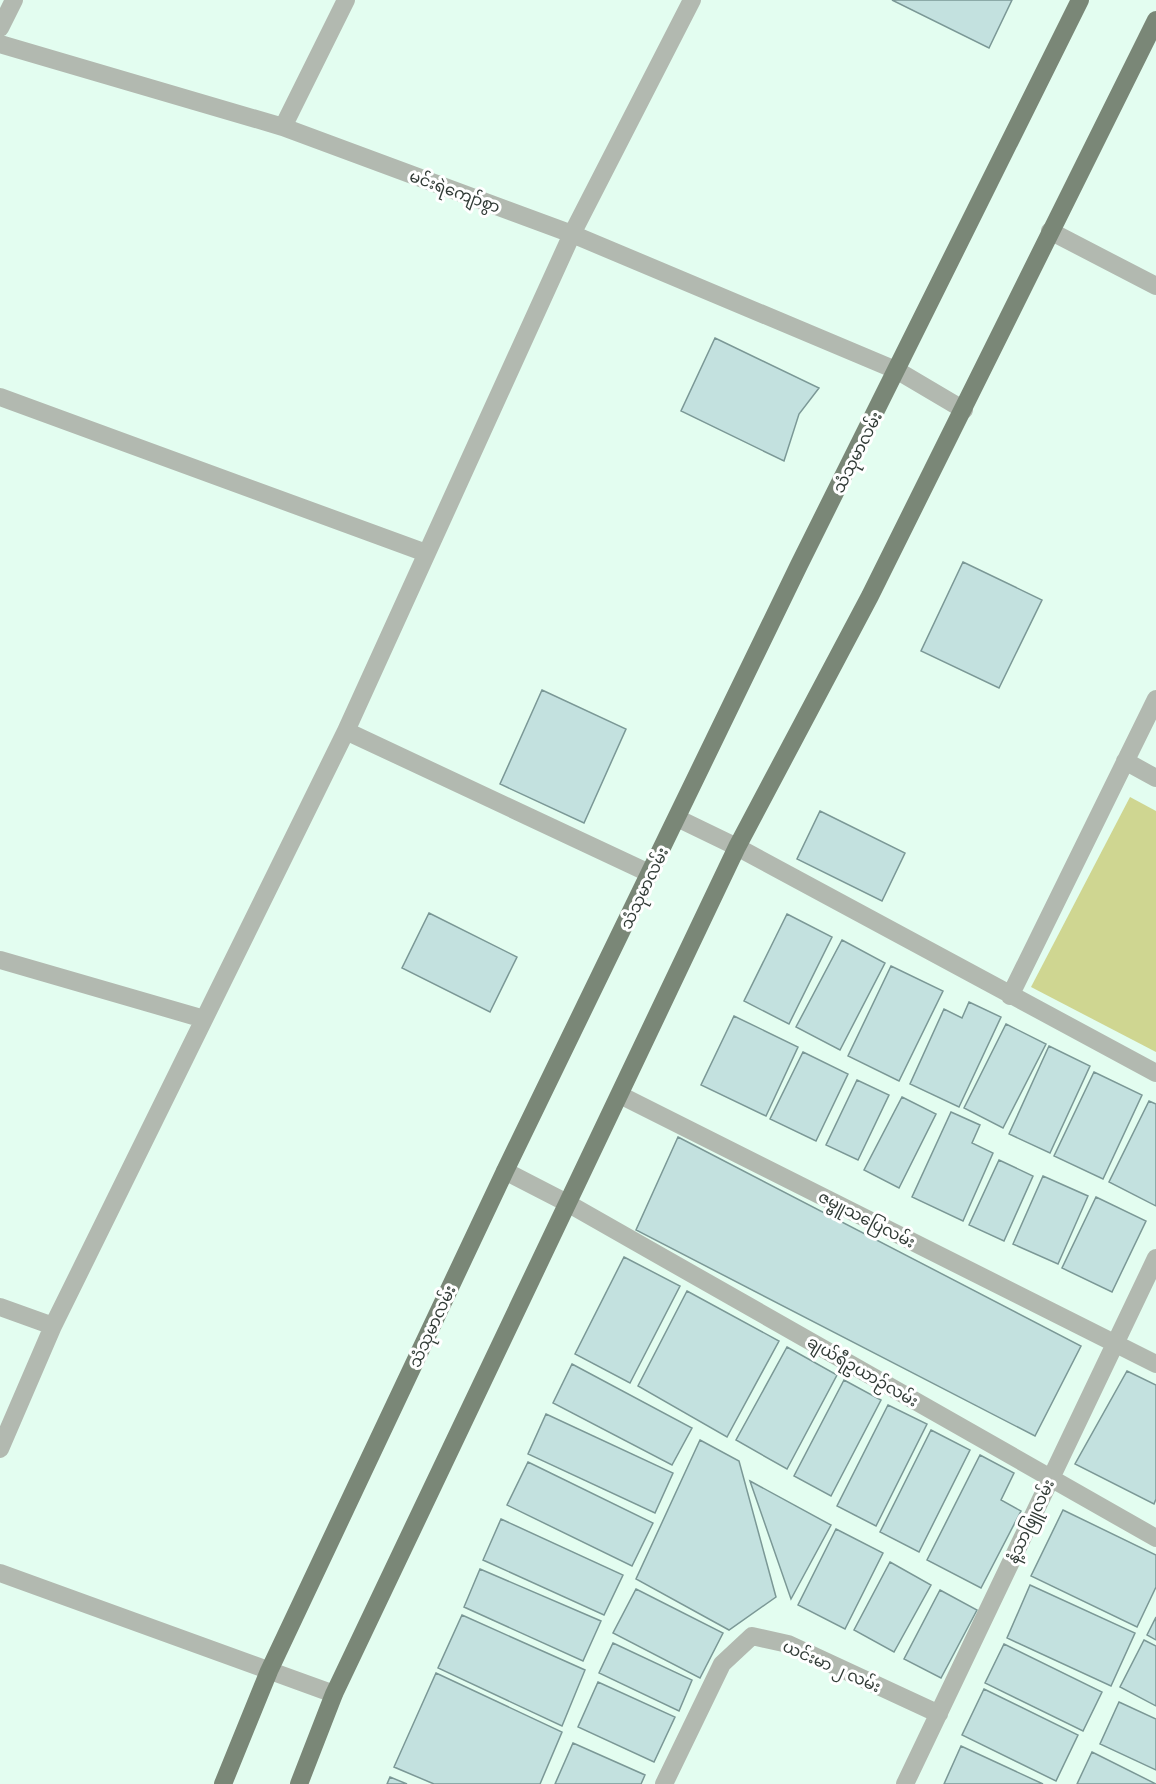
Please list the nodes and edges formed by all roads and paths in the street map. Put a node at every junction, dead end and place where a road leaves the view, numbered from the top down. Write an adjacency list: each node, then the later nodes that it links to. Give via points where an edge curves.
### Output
1 (14, 0): 6 (street)
2 (346, 0): 8 (street)
3 (692, 0): 10 (street)
4 (1080, 0): 12 (main road, သံသုမာလမ်း)
5 (1156, 20): 9 (main road)
6 (0, 28)
7 (0, 44): 8 (street, မင်းရဲကျော်စွာ)
8 (283, 127): 10 (street, မင်းရဲကျော်စွာ)
9 (1050, 231): 11 (street); 14 (main road)
10 (572, 234): 12 (street, မင်းရဲကျော်စွာ); 15 (street)
11 (1156, 286)
12 (898, 371): 14 (street, မင်းရဲကျော်စွာ); 20 (main road, သံသုမာလမ်း)
13 (0, 397): 15 (street)
14 (964, 410): 21 (main road)
15 (426, 553): 17 (street)
16 (1156, 699): 18 (street)
17 (346, 731): 22 (street); 25 (street)
18 (1125, 761): 19 (street); 24 (street)
19 (1156, 778)
20 (677, 818): 21 (street); 22 (main road, သံသုမာလမ်း)
21 (737, 847): 24 (street); 27 (main road)
22 (651, 874): 28 (main road, သံသုမာလမ်း)
23 (0, 960): 25 (street)
24 (1010, 996): 26 (street)
25 (204, 1019): 32 (street)
26 (1156, 1073)
27 (620, 1095): 29 (main road); 33 (street, ဇမ္ဗူသပြေလမ်း)
28 (505, 1171): 29 (street, ချယ်ရီဥယာဉ်လမ်း); 39 (main road, သံသုမာလမ်း)
29 (569, 1204): 36 (street, ချယ်ရီဥယာဉ်လမ်း); 40 (main road)
30 (1156, 1258): 33 (street, နံ့သာဖြူလမ်း)
31 (0, 1307): 32 (street)
32 (53, 1326): 35 (street)
33 (1115, 1343): 34 (street, ဇမ္ဗူသပြေလမ်း); 36 (street, နံ့သာဖြူလမ်း)
34 (1156, 1364)
35 (0, 1449)
36 (1050, 1477): 37 (street, ချယ်ရီဥယာဉ်လမ်း); 41 (street, နံ့သာဖြူလမ်း)
37 (1156, 1538)
38 (0, 1573): 39 (street)
39 (269, 1671): 40 (street); 42 (main road, သံသုမာလမ်း)
40 (334, 1694): 43 (main road)
41 (939, 1714): 44 (street, ယင်းမာ ၂ လမ်း, via 788,1644 752,1636 722,1664); 45 (street, နံ့သာဖြူလမ်း)
42 (223, 1784)
43 (299, 1784)
44 (663, 1784)
45 (905, 1784)

